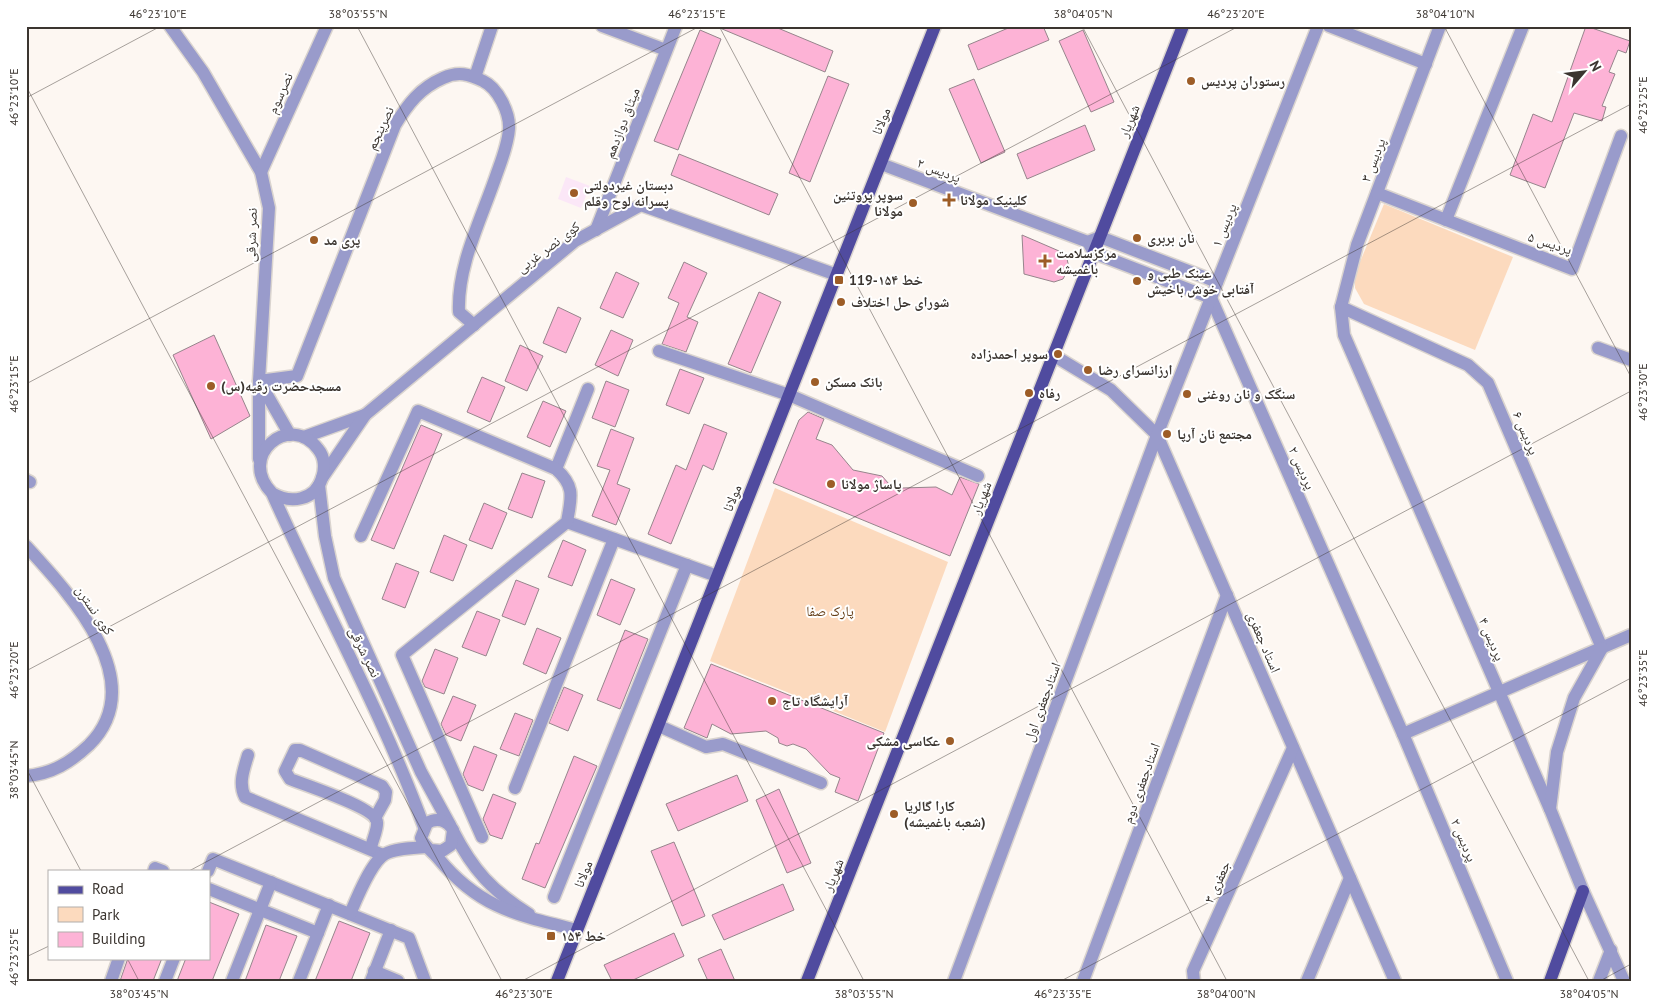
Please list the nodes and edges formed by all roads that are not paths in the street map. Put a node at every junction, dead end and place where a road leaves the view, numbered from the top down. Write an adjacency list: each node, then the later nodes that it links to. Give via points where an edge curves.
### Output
1 (170, 26): 17 (street, نصر شرقی, via 203,72)
2 (327, 26): 17 (street, نصرسوم)
3 (492, 26): 14 (street)
4 (602, 26): 12 (street)
5 (676, 26): 12 (street, میثاق دوازدهم)
6 (935, 26): 16 (main road, مولانا)
7 (1183, 26): 21 (main road, شهریار)
8 (1318, 26): 23 (street, پردیس ۱)
9 (1329, 26): 13 (street)
10 (1440, 26): 13 (street, پردیس ۳)
11 (1523, 26): 19 (street)
12 (666, 50): 20 (street, میثاق دوازدهم)
13 (1426, 64): 18 (street, پردیس ۳)
14 (475, 77): 26 (street, via 494,89 507,115 509,127 458,293 459,312); 31 (street, نصرپنجم, via 456,74 443,78 410,101 395,125 297,376)
15 (1621, 136): 19 (street, پردیس ۵, via 1572,268)
16 (881, 164): 21 (street, پردیس ۲); 22 (main road, مولانا)
17 (261, 172): 31 (street, نصر شرقی, via 269,208)
18 (1377, 193): 19 (street, پردیس ۵); 25 (street, پردیس ۳, via 1357,245)
19 (1446, 220)
20 (596, 230): 22 (street, کوی نصر غربی, via 641,205); 26 (street, کوی نصر غربی, via 575,241)
21 (1094, 244): 23 (street); 24 (street, پردیس ۲); 29 (main road, شهریار)
22 (837, 275): 33 (main road, مولانا)
23 (1218, 282): 24 (street, پردیس ۱)
24 (1211, 298): 36 (street, پردیس ۱); 54 (street, پردیس ۲)
25 (1341, 307): 51 (street, پردیس ۶, via 1468,365 1488,383); 52 (street, پردیس ۴, via 1344,335)
26 (474, 325): 34 (street, کوی نصر غربی)
27 (1598, 348): 30 (street)
28 (659, 351): 33 (street)
29 (1054, 355): 36 (street, استاد جعفری, via 1111,390); 93 (main road, شهریار)
30 (1631, 360)
31 (259, 381): 35 (street); 39 (street, نصر شرقی)
32 (588, 389): 38 (street)
33 (789, 395): 40 (street); 48 (main road, مولانا)
34 (365, 415): 37 (street, کوی نصر غربی); 41 (street, کوی نصر غربی)
35 (290, 435): 37 (street); 39 (street, via 280,437 264,449)
36 (1157, 435): 49 (street, استاد جعفری); 94 (street, استادجعفری اول)
37 (304, 437): 41 (street, via 313,443 324,462)
38 (556, 468): 43 (street, via 572,492); 44 (street, via 418,411)
39 (259, 469): 42 (street, via 265,486)
40 (978, 476)
41 (320, 482): 42 (street, via 307,496 298,500 280,498); 62 (street, نصر شرقی, via 325,536 334,578 421,772)
42 (272, 493): 63 (street, نصر شرقی, via 373,704)
43 (567, 522): 45 (street); 64 (street, via 402,654)
44 (361, 536)
45 (614, 539): 47 (street); 59 (street)
46 (26, 546): 57 (street, کوی نسترن, via 102,645 112,676 111,707 100,734 72,761 40,775)
47 (687, 566): 48 (street); 74 (street)
48 (717, 576): 53 (main road, مولانا)
49 (1227, 595): 55 (street, استاد جعفری); 95 (street, استادجعفری دوم)
50 (1631, 635): 51 (street)
51 (1602, 648): 52 (street); 60 (street, via 1574,698 1560,743)
52 (1499, 692): 54 (street); 60 (street, پردیس ۴)
53 (659, 726): 58 (street, via 706,747 723,744); 80 (main road, مولانا)
54 (1403, 734): 99 (street, پردیس ۲)
55 (1293, 748): 70 (street, استاد جعفری); 96 (street, جعفری ۳, via 1193,971)
56 (248, 755): 65 (street, via 242,778 245,797)
57 (26, 776)
58 (821, 783)
59 (515, 788)
60 (1550, 809): 73 (street, پردیس ۴)
61 (375, 818): 61 (street, via 363,808 290,779 285,771 295,750 382,786 386,792 385,800); 65 (street, via 377,823)
62 (452, 828): 63 (street, via 436,819); 66 (street, via 453,840 446,849); 78 (street, نصر شرقی, via 480,875 505,899)
63 (423, 830): 66 (street, via 421,838); 67 (street)
64 (482, 837)
65 (371, 848): 68 (street)
66 (429, 849): 67 (street); 78 (street, via 454,878 484,900 513,914)
67 (397, 850): 68 (street)
68 (383, 854): 77 (street, via 362,885)
69 (208, 870): 71 (street, via 213,859)
70 (1350, 878): 97 (street); 98 (street, استاد جعفری)
71 (271, 882): 75 (street); 76 (street)
72 (210, 889): 76 (street)
73 (1582, 891): 82 (street, پردیس ۴); 100 (main road)
74 (554, 897)
75 (329, 906): 77 (street); 81 (street)
76 (261, 910): 81 (street); 88 (street)
77 (350, 914): 79 (street)
78 (542, 921): 80 (street)
79 (391, 930): 85 (street); 91 (street, via 409,938)
80 (577, 930): 92 (main road, مولانا)
81 (318, 933): 89 (street)
82 (1611, 950): 101 (street); 102 (street, پردیس ۴)
83 (119, 960): 86 (street)
84 (173, 960): 87 (street)
85 (373, 976): 90 (street)
86 (111, 981)
87 (165, 981)
88 (232, 981)
89 (299, 981)
90 (398, 981)
91 (425, 981)
92 (557, 981)
93 (807, 981)
94 (954, 981)
95 (1083, 981)
96 (1194, 981)
97 (1307, 981)
98 (1395, 981)
99 (1507, 981)
100 (1550, 981)
101 (1599, 981)
102 (1624, 981)

